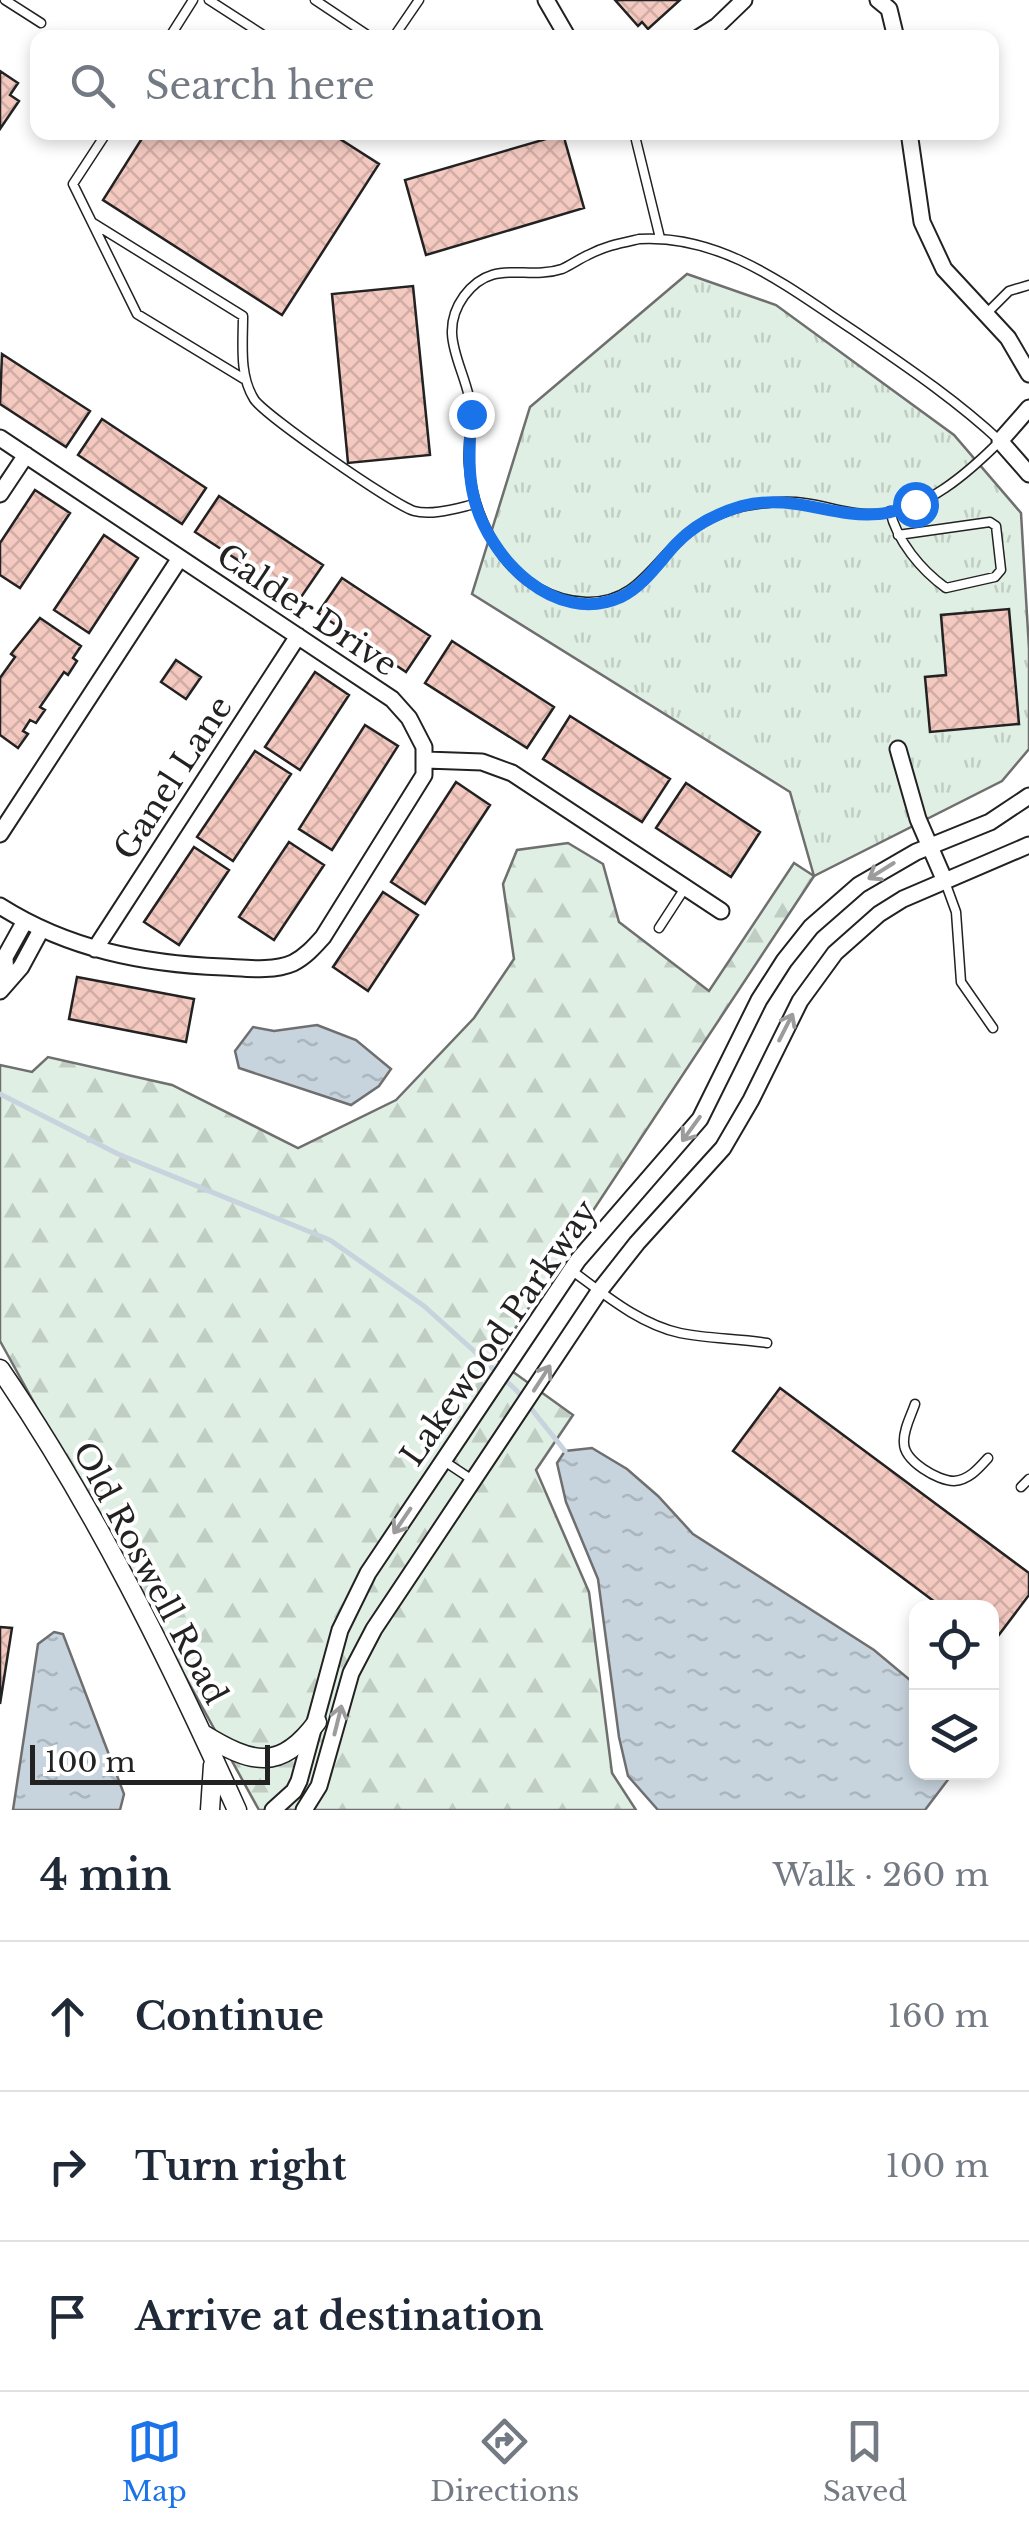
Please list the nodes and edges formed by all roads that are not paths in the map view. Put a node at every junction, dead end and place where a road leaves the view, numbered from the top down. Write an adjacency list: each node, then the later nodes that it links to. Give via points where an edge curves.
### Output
1 (5, 0): 9 (lane)
2 (193, 0): 10 (lane)
3 (209, 0): 11 (lane)
4 (315, 0): 12 (lane)
5 (419, 0): 13 (lane)
6 (546, 0): 14 (street)
7 (744, 0): 15 (street)
8 (878, 0): 16 (street, via 889,9)
9 (41, 24)
10 (174, 30)
11 (256, 30)
12 (360, 30)
13 (398, 30)
14 (563, 30)
15 (708, 30)
16 (894, 30)
17 (102, 140): 20 (lane, via 74,184)
18 (636, 140): 21 (lane)
19 (910, 140): 23 (street, via 922,222 944,269)
20 (92, 224): 25 (lane, via 136,314); 25 (lane, via 242,316)
21 (660, 238): 28 (lane, via 716,251 790,285 954,400); 32 (lane, via 617,243 556,270 503,271 464,296 451,339 469,396)
22 (1029, 285): 23 (lane, via 1010,290)
23 (986, 314): 24 (street)
24 (1029, 374)
25 (244, 379): 32 (lane, via 256,403 280,422 415,512)
26 (1029, 408): 28 (street)
27 (0, 438): 29 (street, Calder Drive)
28 (1000, 441): 30 (street); 33 (lane, via 949,486)
29 (26, 455): 31 (street); 35 (street, Calder Drive)
30 (1029, 474)
31 (0, 494)
32 (475, 504): 33 (lane, via 517,572 557,598 583,602 633,590 688,533 741,506 803,502)
33 (890, 512): 34 (lane)
34 (898, 535): 34 (lane, via 946,588 1001,570 990,522)
35 (180, 558): 36 (street, Calder Drive); 40 (street)
36 (298, 636): 38 (street, Calder Drive, via 401,706); 50 (street, Ganel Lane)
37 (898, 749): 42 (street)
38 (426, 760): 44 (street, via 482,762 512,773); 50 (street, via 418,789 323,937 291,964 151,962)
39 (1029, 796): 42 (street, Lakewood Parkway, via 990,822)
40 (0, 834)
41 (1029, 845): 43 (street, Lakewood Parkway)
42 (930, 847): 43 (street); 53 (street, Lakewood Parkway, one-way to 53, via 859,885 797,943 759,1000 700,1118)
43 (944, 879): 52 (lane, via 956,912 961,982); 54 (street, Lakewood Parkway, one-way to 43, via 722,1148 800,1001 836,954 880,914)
44 (685, 888): 46 (street); 48 (lane)
45 (0, 906): 47 (street)
46 (721, 912)
47 (25, 922): 49 (street); 51 (street, via 5,956)
48 (659, 928)
49 (40, 930): 50 (street); 51 (street)
50 (95, 949)
51 (3, 986)
52 (992, 1028)
53 (571, 1270): 54 (lane); 59 (street, Lakewood Parkway)
54 (600, 1290): 55 (lane, via 677,1332); 61 (street, Lakewood Parkway, one-way to 54)
55 (766, 1343)
56 (0, 1369): 64 (street, Old Roswell Road, via 72,1486)
57 (916, 1404): 58 (lane, via 905,1450 928,1472 954,1481 972,1475)
58 (988, 1458)
59 (443, 1460): 61 (lane); 63 (street, Lakewood Parkway, one-way to 63, via 352,1602)
60 (1029, 1479): 62 (lane)
61 (474, 1480): 69 (street, Lakewood Parkway, one-way to 61, via 320,1786 360,1650)
62 (1021, 1486)
63 (317, 1722): 64 (street, via 295,1748 270,1760 247,1756); 68 (street, Lakewood Parkway, via 299,1781)
64 (202, 1732): 65 (street, Old Roswell Road)
65 (212, 1755): 66 (street); 67 (street, Old Roswell Road)
66 (210, 1810)
67 (237, 1810)
68 (273, 1810)
69 (304, 1810)

